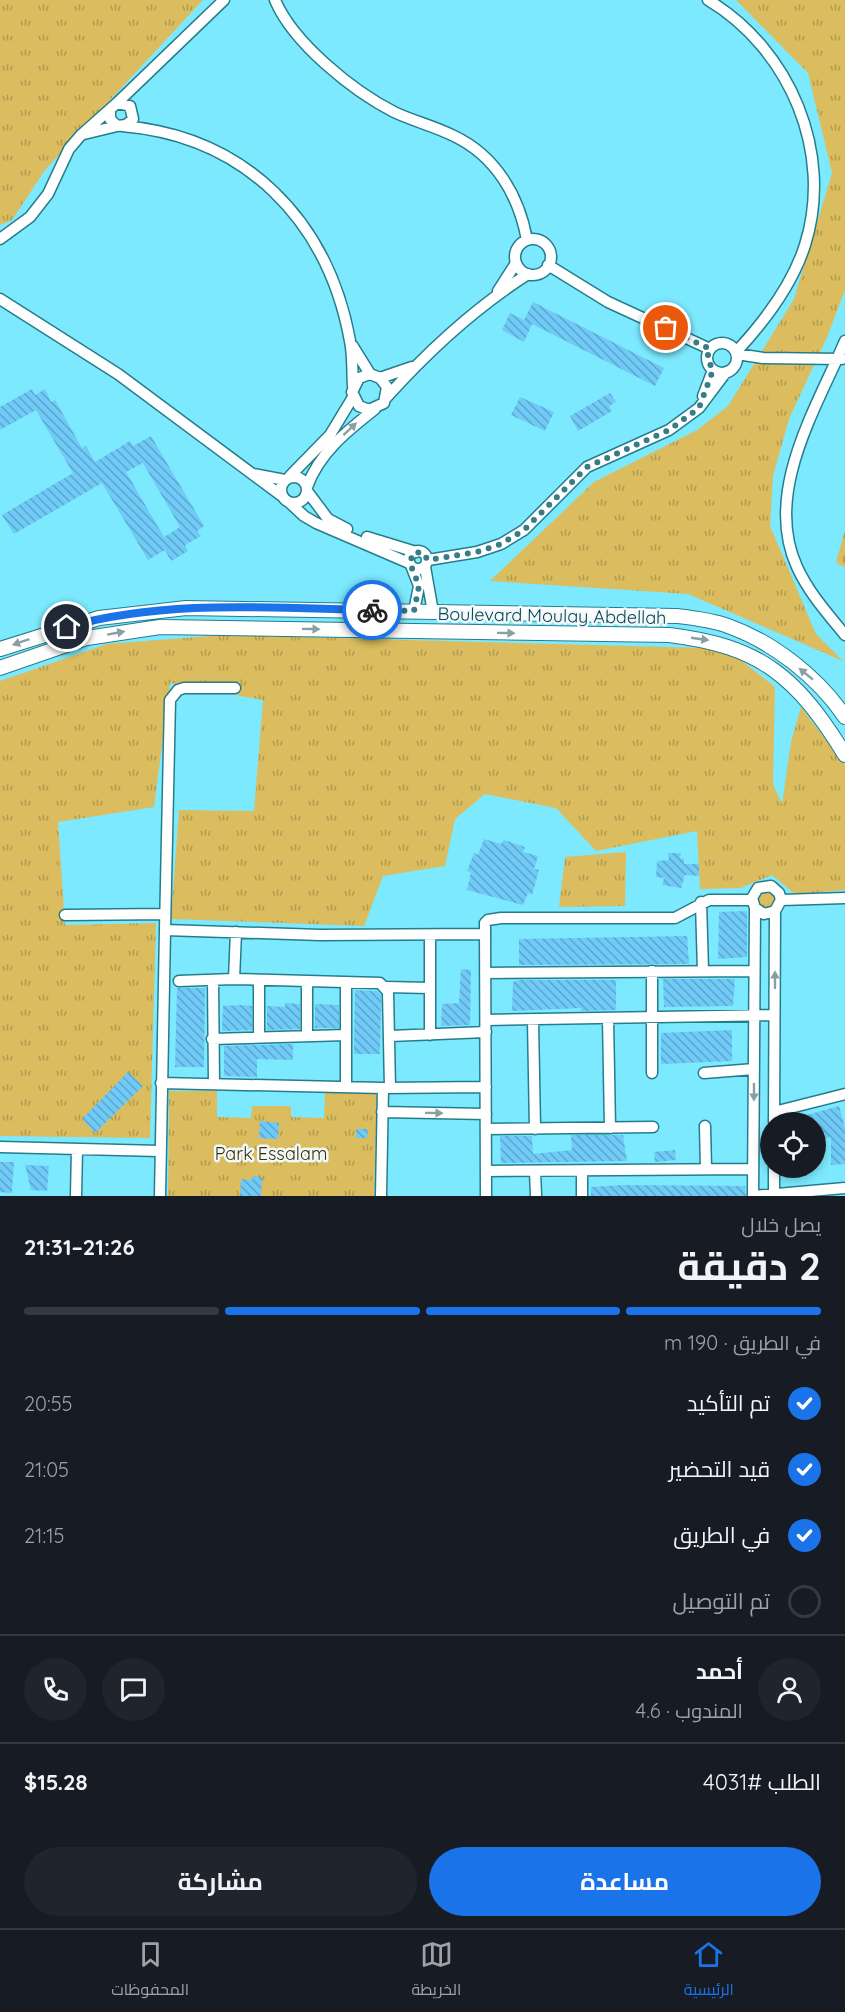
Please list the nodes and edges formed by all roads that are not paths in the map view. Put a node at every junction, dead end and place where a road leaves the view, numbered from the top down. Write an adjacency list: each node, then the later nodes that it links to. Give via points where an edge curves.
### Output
1 (224, 0): 4 (street)
2 (708, 0): 17 (street, via 756,39 773,59 803,117 811,153 814,194 805,245)
3 (274, 2): 11 (street, via 331,69 394,112 454,136 490,163 511,189 522,213)
4 (136, 87): 5 (street); 6 (street)
5 (113, 107): 6 (street); 7 (street, via 111,119); 9 (street)
6 (132, 110): 7 (street, via 130,123); 8 (street)
7 (119, 126): 8 (street); 9 (street)
8 (155, 129): 19 (street, via 236,160 287,203 325,263 341,301)
9 (81, 135): 10 (street, via 69,149 48,194 30,217)
10 (0, 239)
11 (527, 240): 12 (street, via 518,247); 13 (street, via 539,240 548,248)
12 (516, 262): 14 (street); 15 (street)
13 (548, 265): 14 (street, via 542,272); 21 (street, via 608,302)
14 (528, 274): 15 (street)
15 (496, 294): 25 (street)
16 (0, 299): 33 (street, via 118,374)
17 (760, 327): 20 (street); 22 (street)
18 (845, 341): 24 (street)
19 (351, 343): 28 (street); 29 (street)
20 (727, 344): 21 (street); 22 (street)
21 (710, 349): 27 (street, via 707,358)
22 (736, 353): 23 (street); 26 (street)
23 (762, 358): 24 (street); 26 (street)
24 (841, 359): 42 (street, via 792,466 784,508 796,566 812,595)
25 (415, 365): 28 (street); 30 (street)
26 (730, 369): 27 (street); 31 (street)
27 (713, 370): 31 (street)
28 (375, 376): 29 (street, via 359,378); 30 (street, via 387,387)
29 (353, 392): 32 (street, via 364,409); 34 (street, via 330,435)
30 (386, 398): 32 (street)
31 (699, 408): 38 (street, via 669,430 587,467 524,530 501,544)
32 (375, 409): 35 (street, one-way to 32, via 324,454)
33 (250, 473): 34 (street); 36 (street)
34 (287, 478): 35 (street, via 303,479); 36 (street, via 280,489)
35 (307, 489): 36 (street, via 300,502); 37 (street, via 317,507 338,526)
36 (286, 499): 39 (street, via 322,526)
37 (416, 552): 38 (street, via 425,554); 39 (street, via 410,556)
38 (427, 563): 39 (street, via 417,570); 41 (street)
39 (411, 565): 40 (street, via 419,586)
40 (414, 611): 41 (main road, Boulevard Moulay Abdellah); 43 (main road, Boulevard Moulay Abdellah, one-way to 43, via 159,610 99,618)
41 (433, 612): 46 (main road, Boulevard Moulay Abdellah, one-way to 41, via 810,676 767,644 726,625 677,616)
42 (845, 635)
43 (0, 649)
44 (0, 668): 47 (main road, Boulevard Moulay Abdellah, one-way to 47, via 87,638 160,627 669,635 708,640 752,656 792,684)
45 (235, 688): 53 (street, via 184,688 170,700)
46 (845, 717)
47 (845, 755)
48 (845, 898): 49 (street)
49 (781, 900): 51 (street, via 776,889 766,885 758,888); 52 (street)
50 (702, 902): 51 (street); 57 (street, via 675,918 494,919 485,923); 60 (street)
51 (754, 904): 52 (street, via 764,914); 61 (street)
52 (775, 911): 71 (street, one-way to 52)
53 (165, 914): 54 (street); 55 (street)
54 (65, 915)
55 (165, 930): 56 (street); 87 (street)
56 (236, 932): 58 (street); 63 (street)
57 (484, 934): 58 (street); 62 (street)
58 (430, 935): 70 (street)
59 (652, 970): 60 (street); 62 (street); 73 (street)
60 (703, 970): 61 (street)
61 (754, 970): 72 (street)
62 (485, 973): 75 (street)
63 (234, 979): 64 (street); 66 (street)
64 (213, 980): 65 (street); 83 (street)
65 (179, 981)
66 (259, 981): 67 (street); 82 (street)
67 (306, 981): 68 (street); 78 (street)
68 (346, 983): 69 (street, via 380,982); 79 (street)
69 (386, 987): 70 (street); 81 (street)
70 (430, 988): 80 (street)
71 (774, 1015): 72 (street); 94 (street)
72 (754, 1016): 73 (street); 84 (street)
73 (652, 1017): 74 (street); 86 (street)
74 (608, 1018): 76 (street); 99 (street)
75 (486, 1020): 76 (street); 77 (street)
76 (533, 1020): 101 (street)
77 (486, 1032): 80 (street); 90 (street)
78 (307, 1035): 79 (street); 82 (street)
79 (345, 1035): 89 (street)
80 (429, 1035): 81 (street)
81 (390, 1036): 91 (street)
82 (259, 1037): 83 (street)
83 (212, 1039): 88 (street)
84 (754, 1069): 85 (street); 106 (street, one-way to 106)
85 (704, 1072)
86 (652, 1073)
87 (161, 1083): 88 (street); 104 (street)
88 (214, 1084): 89 (street)
89 (346, 1087): 91 (street)
90 (486, 1087): 91 (street); 96 (street)
91 (386, 1088): 93 (street)
92 (845, 1094): 95 (street)
93 (382, 1112): 96 (street, one-way to 96); 114 (street)
94 (774, 1112)
95 (789, 1112)
96 (486, 1114): 100 (street)
97 (705, 1126): 105 (street)
98 (653, 1127): 99 (street)
99 (610, 1128): 101 (street)
100 (486, 1129): 101 (street); 107 (street)
101 (535, 1129)
102 (0, 1147): 103 (street)
103 (77, 1149): 104 (street); 112 (street)
104 (160, 1151): 113 (street)
105 (706, 1169): 106 (street); 109 (street)
106 (753, 1169): 118 (street)
107 (486, 1171): 108 (street); 115 (street)
108 (536, 1171): 109 (street); 116 (street)
109 (582, 1171): 117 (street)
110 (774, 1178): 119 (street)
111 (845, 1188): 119 (street)
112 (76, 1196)
113 (160, 1196)
114 (381, 1196)
115 (486, 1196)
116 (536, 1196)
117 (582, 1196)
118 (753, 1196): 119 (street)
119 (774, 1196)

